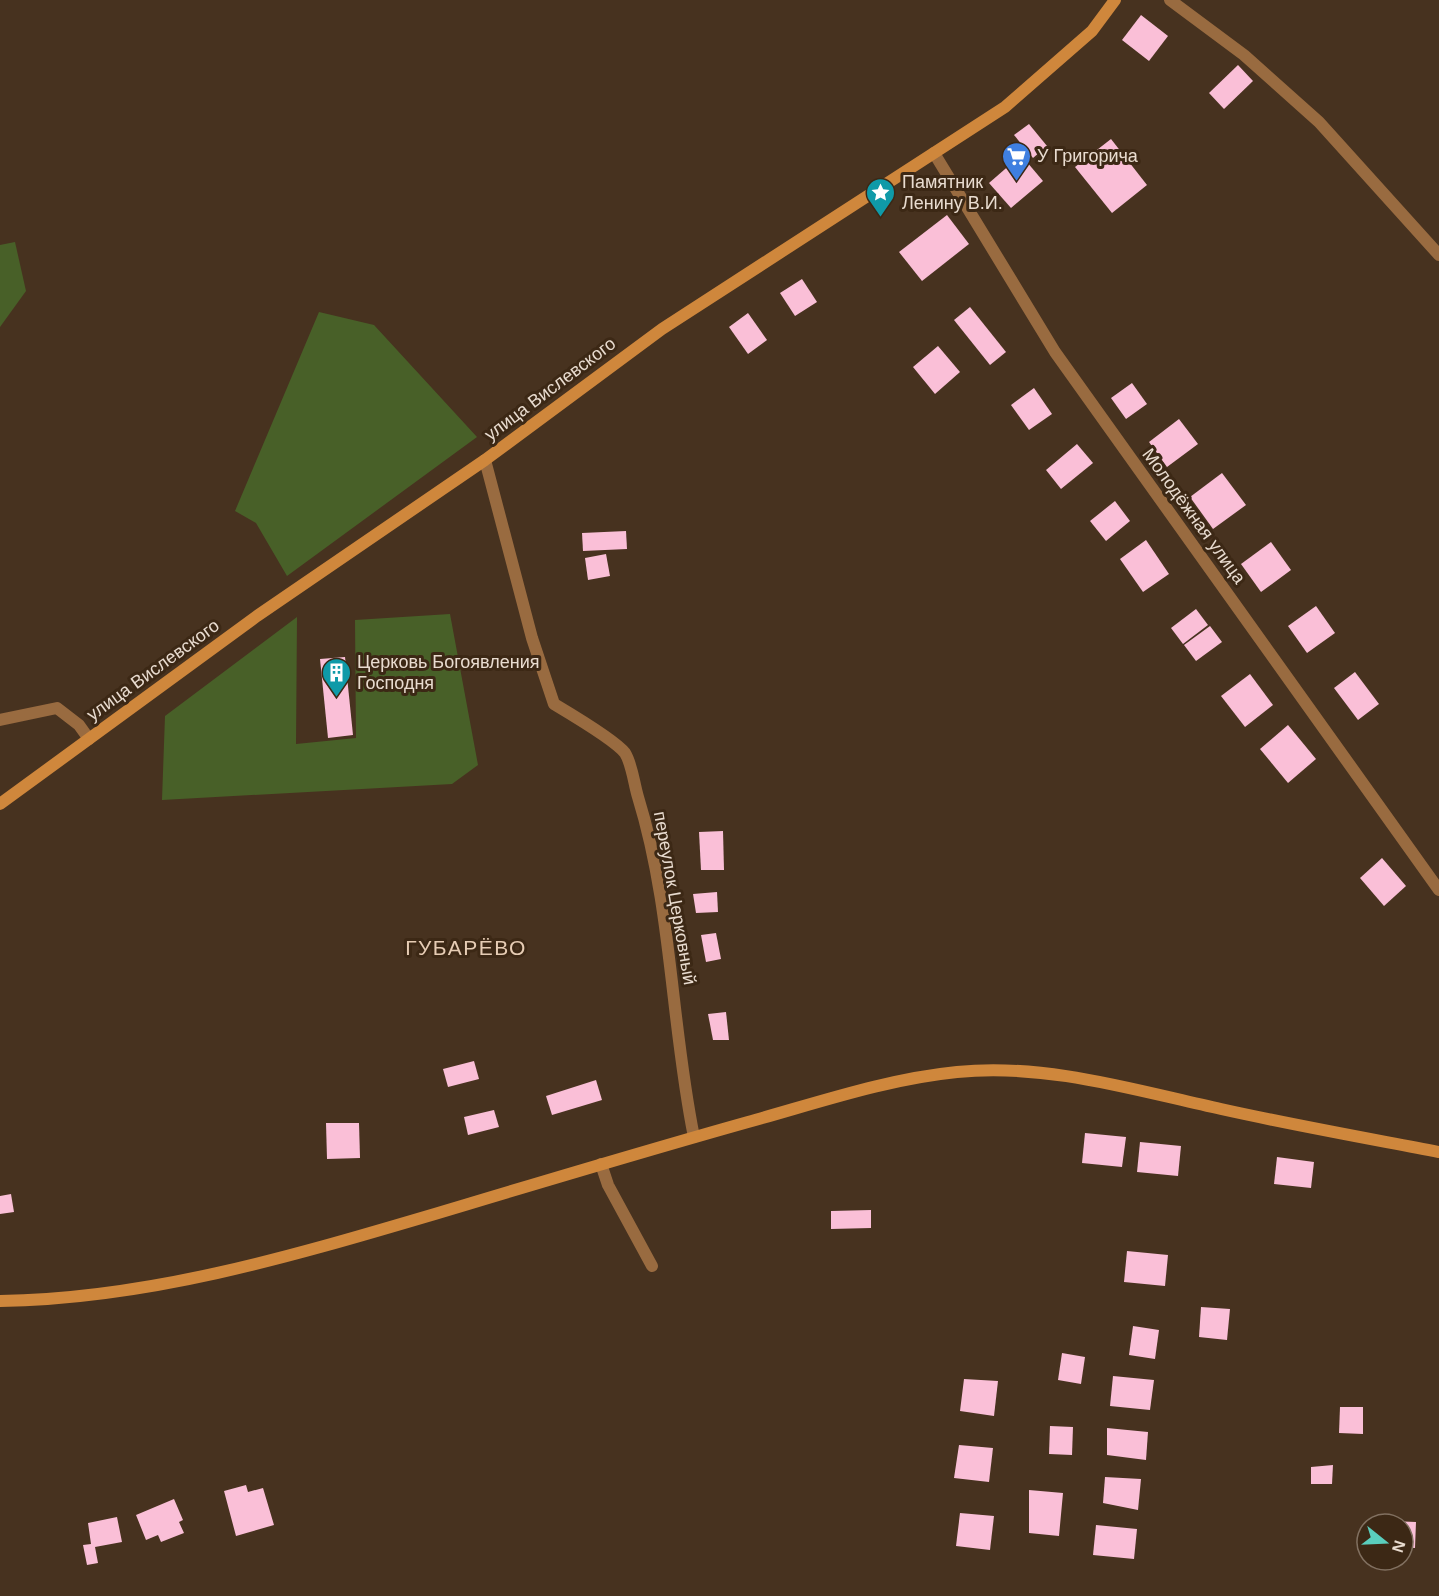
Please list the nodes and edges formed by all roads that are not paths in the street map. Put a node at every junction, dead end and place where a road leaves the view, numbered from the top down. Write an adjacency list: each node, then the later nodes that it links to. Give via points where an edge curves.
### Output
1 (1115, 0): 3 (main road, улица Вислевского, via 1092,31 1005,107)
2 (1170, 0): 4 (street, via 1244,55 1319,122)
3 (934, 153): 5 (main road, улица Вислевского, via 662,328); 9 (street, Молодёжная улица, via 1055,352)
4 (1439, 255)
5 (485, 460): 7 (main road, улица Вислевского, via 257,616); 10 (street, переулок Церковный, via 532,638 554,704 625,753 646,822 661,905)
6 (0, 720): 7 (street, via 57,708 79,725)
7 (89, 739): 8 (main road, улица Вислевского)
8 (0, 804)
9 (1439, 890)
10 (694, 1137): 11 (main road, via 892,1083 959,1072 1040,1072); 12 (main road)
11 (1439, 1152)
12 (601, 1164): 13 (street, via 608,1185); 14 (main road, via 343,1241 181,1281 105,1294)
13 (652, 1266)
14 (0, 1301)

